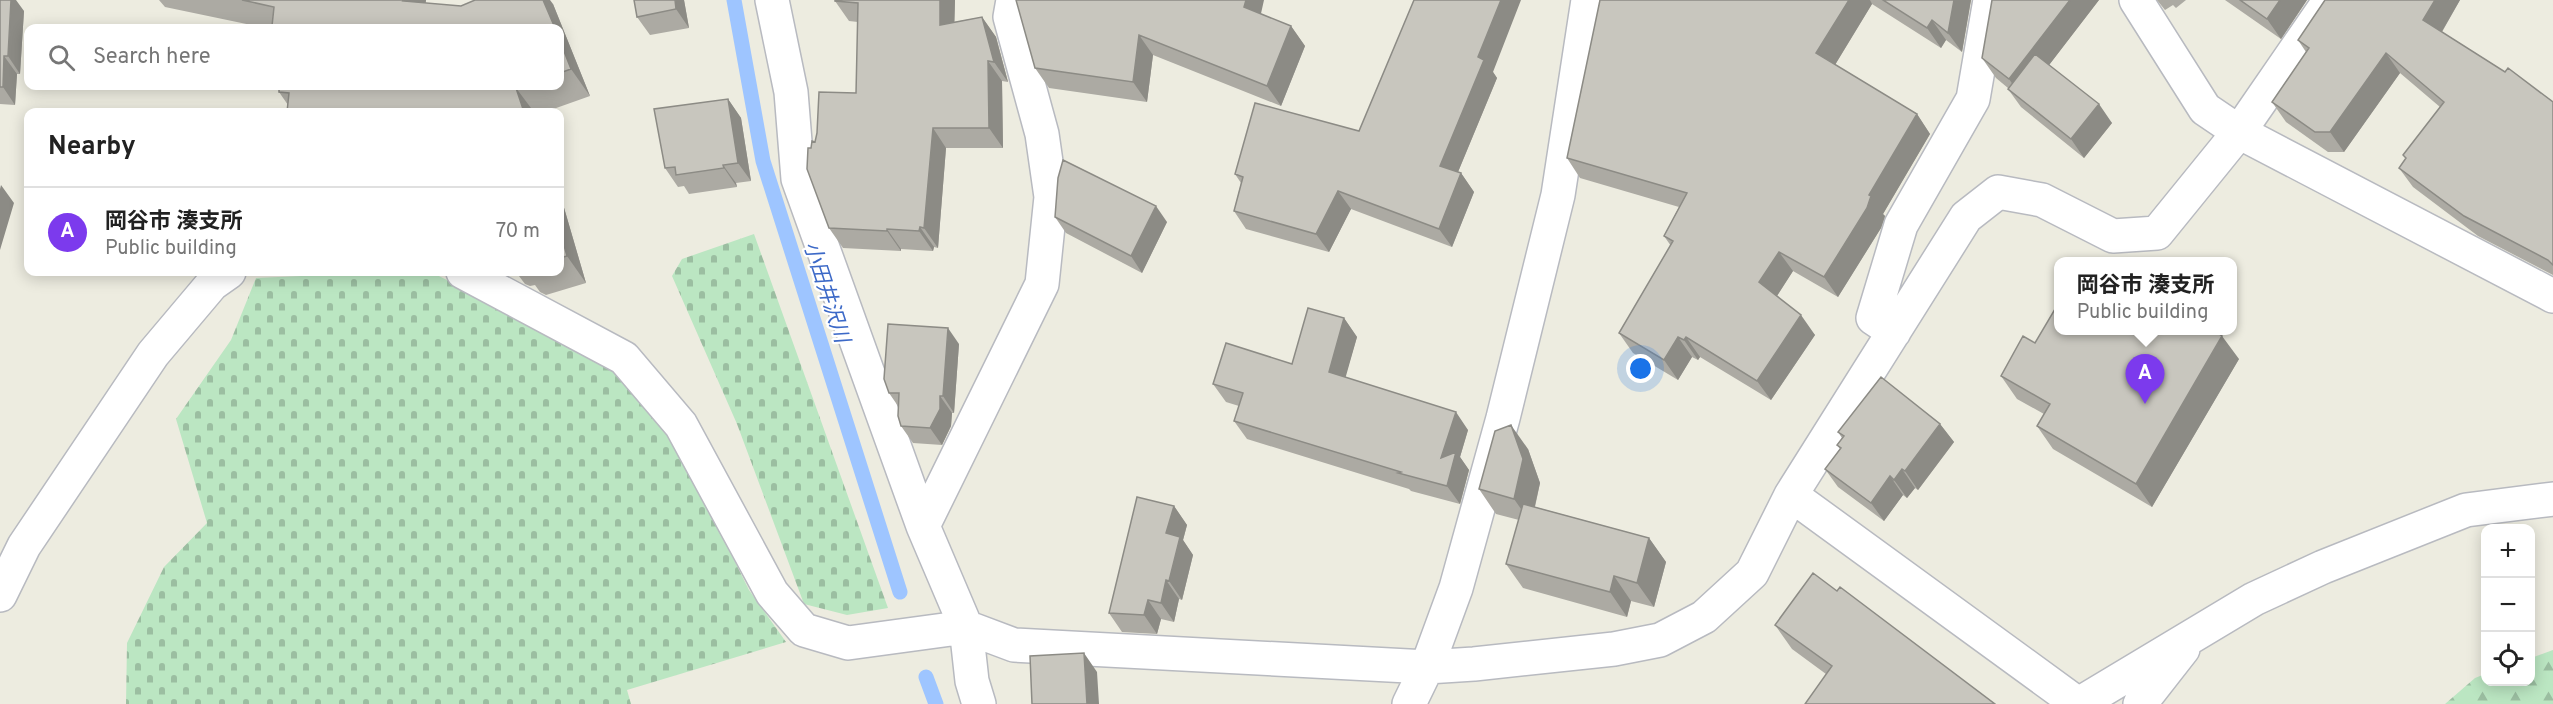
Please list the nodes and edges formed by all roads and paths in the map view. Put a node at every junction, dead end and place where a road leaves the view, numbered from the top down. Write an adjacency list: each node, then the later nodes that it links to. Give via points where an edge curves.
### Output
1 (772, 0): 14 (street, via 791,92 798,179)
2 (1013, 0): 14 (street, via 1010,17 1042,134 1051,197 1042,284)
3 (1588, 0): 18 (street, via 1556,206 1456,588)
4 (1990, 0): 11 (street, via 1973,99 1901,225 1876,307 1873,318)
5 (2136, 0): 7 (street, via 2205,108)
6 (2330, 0): 7 (street)
7 (2239, 132): 10 (street); 11 (street, via 2157,233 2113,236 2042,200 1998,192 1966,218)
8 (223, 276): 15 (street, via 212,284 153,354 24,546)
9 (470, 276): 16 (street, via 624,358 681,425 772,593 804,630 848,643)
10 (2553, 296)
11 (1894, 332): 12 (street)
12 (1791, 495): 18 (street, via 1752,573 1704,617 1660,640 1614,649); 21 (street)
13 (2553, 499): 17 (street, via 2466,510 2254,598)
14 (923, 526): 16 (street)
15 (0, 595)
16 (966, 627): 18 (street, via 1014,645); 19 (street, via 972,681)
17 (2197, 631): 21 (street); 22 (street)
18 (1427, 667): 20 (street)
19 (979, 704)
20 (1409, 704)
21 (2078, 704)
22 (2140, 704)

